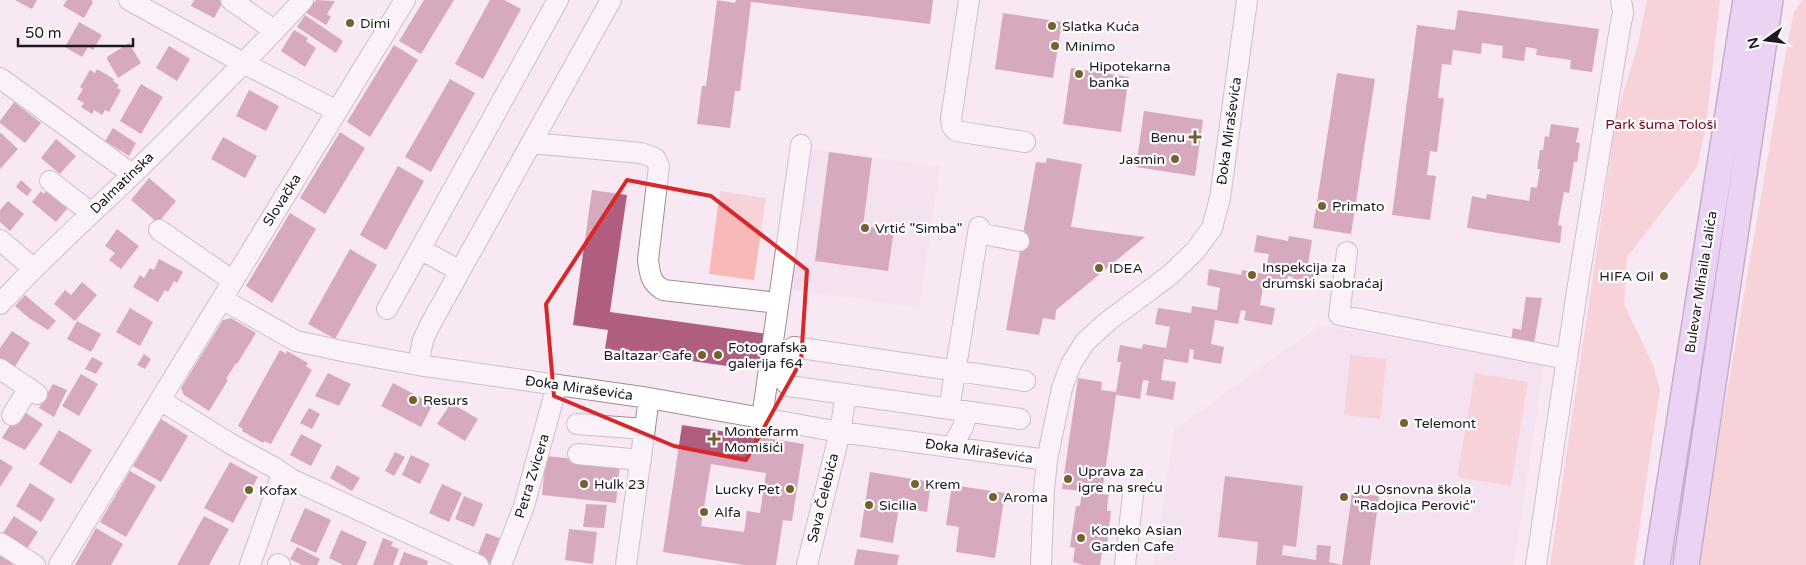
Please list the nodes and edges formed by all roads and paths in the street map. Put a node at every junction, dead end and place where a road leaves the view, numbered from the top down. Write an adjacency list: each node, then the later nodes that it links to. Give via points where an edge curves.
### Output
1 (129, 0): 13 (street)
2 (231, 0): 12 (street)
3 (302, 0): 12 (street, Dalmatinska)
4 (405, 0): 15 (street, Slovačka)
5 (558, 0): 25 (street)
6 (611, 0): 17 (street)
7 (969, 0): 16 (street, via 952,126 956,131)
8 (1247, 0): 53 (street, Đoka Miraševića, via 1220,198 1212,228 1195,251 1170,275 1084,342 1062,388)
9 (1621, 0): 34 (street, via 1623,12)
10 (1746, 0): 67 (main road, Bulevar Mihaila Lalića)
11 (1770, 0): 68 (main road, Bulevar Mihaila Lalića)
12 (275, 31): 13 (street, Dalmatinska)
13 (245, 64): 15 (street); 19 (street, Dalmatinska)
14 (0, 78): 19 (street)
15 (337, 111): 29 (street, Slovačka)
16 (1025, 142)
17 (531, 143): 28 (street); 31 (street, via 641,153 655,158 660,166 648,260 655,284 663,290)
18 (801, 145): 31 (street)
19 (132, 174): 21 (street, Dalmatinska)
20 (50, 180): 21 (street)
21 (91, 213): 27 (street, Dalmatinska)
22 (159, 230): 29 (street)
23 (0, 240): 27 (street)
24 (1019, 241): 37 (street, via 978,230)
25 (420, 249): 28 (street); 33 (street)
26 (1347, 252): 34 (street, via 1339,315)
27 (33, 268): 32 (street, Dalmatinska)
28 (460, 271): 35 (street, via 426,334)
29 (233, 281): 30 (street, Slovačka)
30 (222, 299): 35 (street, Đoka Miraševića, via 296,341); 42 (street, Slovačka)
31 (778, 303): 45 (street)
32 (0, 304)
33 (387, 309)
34 (1567, 359): 66 (street)
35 (418, 365): 39 (street, Đoka Miraševića)
36 (0, 369): 44 (street, via 33,391)
37 (955, 370): 38 (street); 40 (street, via 794,346 790,349 784,374 786,384); 43 (street)
38 (1025, 381)
39 (558, 385): 41 (street, Đoka Miraševića); 61 (street, Petra Zvicera, via 524,506)
40 (846, 394): 43 (street); 49 (street, Sava Čelebića)
41 (649, 398): 45 (street, Đoka Miraševića); 48 (street)
42 (160, 400): 54 (street); 58 (street, Slovačka)
43 (958, 410): 46 (street); 50 (street, via 963,427)
44 (12, 415)
45 (762, 418): 49 (street, Đoka Miraševića)
46 (1020, 420)
47 (578, 424): 48 (street)
48 (645, 429): 52 (street)
49 (840, 432): 50 (street, Đoka Miraševića); 63 (street, Sava Čelebića)
50 (952, 447): 53 (street, Đoka Miraševića)
51 (578, 454): 52 (street)
52 (641, 460): 62 (street)
53 (1047, 460): 64 (street)
54 (282, 474): 59 (street); 60 (street)
55 (1133, 495): 65 (street)
56 (0, 542): 57 (street)
57 (35, 565)
58 (59, 565)
59 (250, 565)
60 (478, 565)
61 (501, 565)
62 (626, 565)
63 (807, 565)
64 (1041, 565)
65 (1125, 565)
66 (1536, 565)
67 (1657, 565)
68 (1686, 565)

